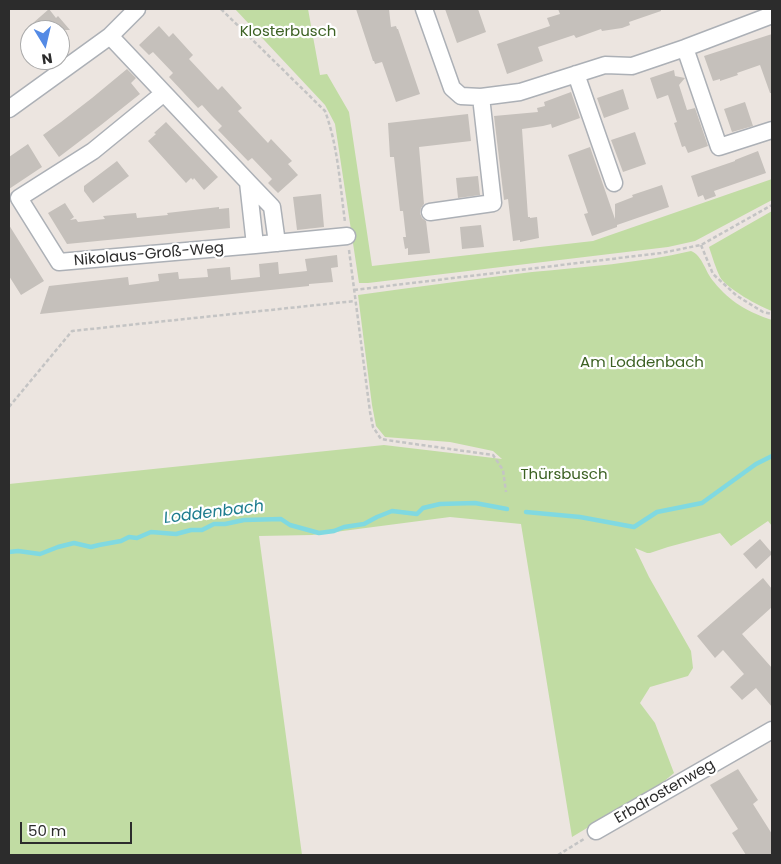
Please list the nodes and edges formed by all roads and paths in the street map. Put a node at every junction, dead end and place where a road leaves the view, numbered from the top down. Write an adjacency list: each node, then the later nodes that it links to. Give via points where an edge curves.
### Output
1 (137, 9): 5 (street)
2 (221, 9): 17 (path, via 325,111 338,167)
3 (424, 9): 9 (street, via 452,88 461,96)
4 (772, 15): 6 (street)
5 (110, 36): 8 (street); 10 (street)
6 (685, 48): 7 (street, via 632,66 605,64); 11 (street, via 719,147)
7 (576, 74): 9 (street, via 520,92); 13 (street)
8 (164, 93): 12 (street); 14 (street, Nikolaus-Groß-Weg, via 93,151)
9 (481, 97): 16 (street, via 493,203)
10 (9, 109)
11 (772, 130)
12 (248, 182): 18 (street, via 272,207); 19 (street)
13 (614, 182)
14 (14, 201): 19 (street, Nikolaus-Groß-Weg, via 59,262)
15 (772, 205): 20 (path)
16 (430, 212)
17 (347, 236): 18 (street, Nikolaus-Groß-Weg); 21 (path)
18 (277, 243): 19 (street, Nikolaus-Groß-Weg)
19 (255, 245)
20 (700, 245): 21 (path, via 661,253); 23 (path, via 713,274 737,296)
21 (354, 290): 22 (path)
22 (355, 301): 24 (path, via 72,331); 25 (path, via 370,412 373,427 381,439 493,455 503,470)
23 (772, 314)
24 (9, 407)
25 (506, 491)
26 (772, 730): 27 (street, Erbdrostenweg)
27 (596, 831): 28 (path)
28 (558, 855)

